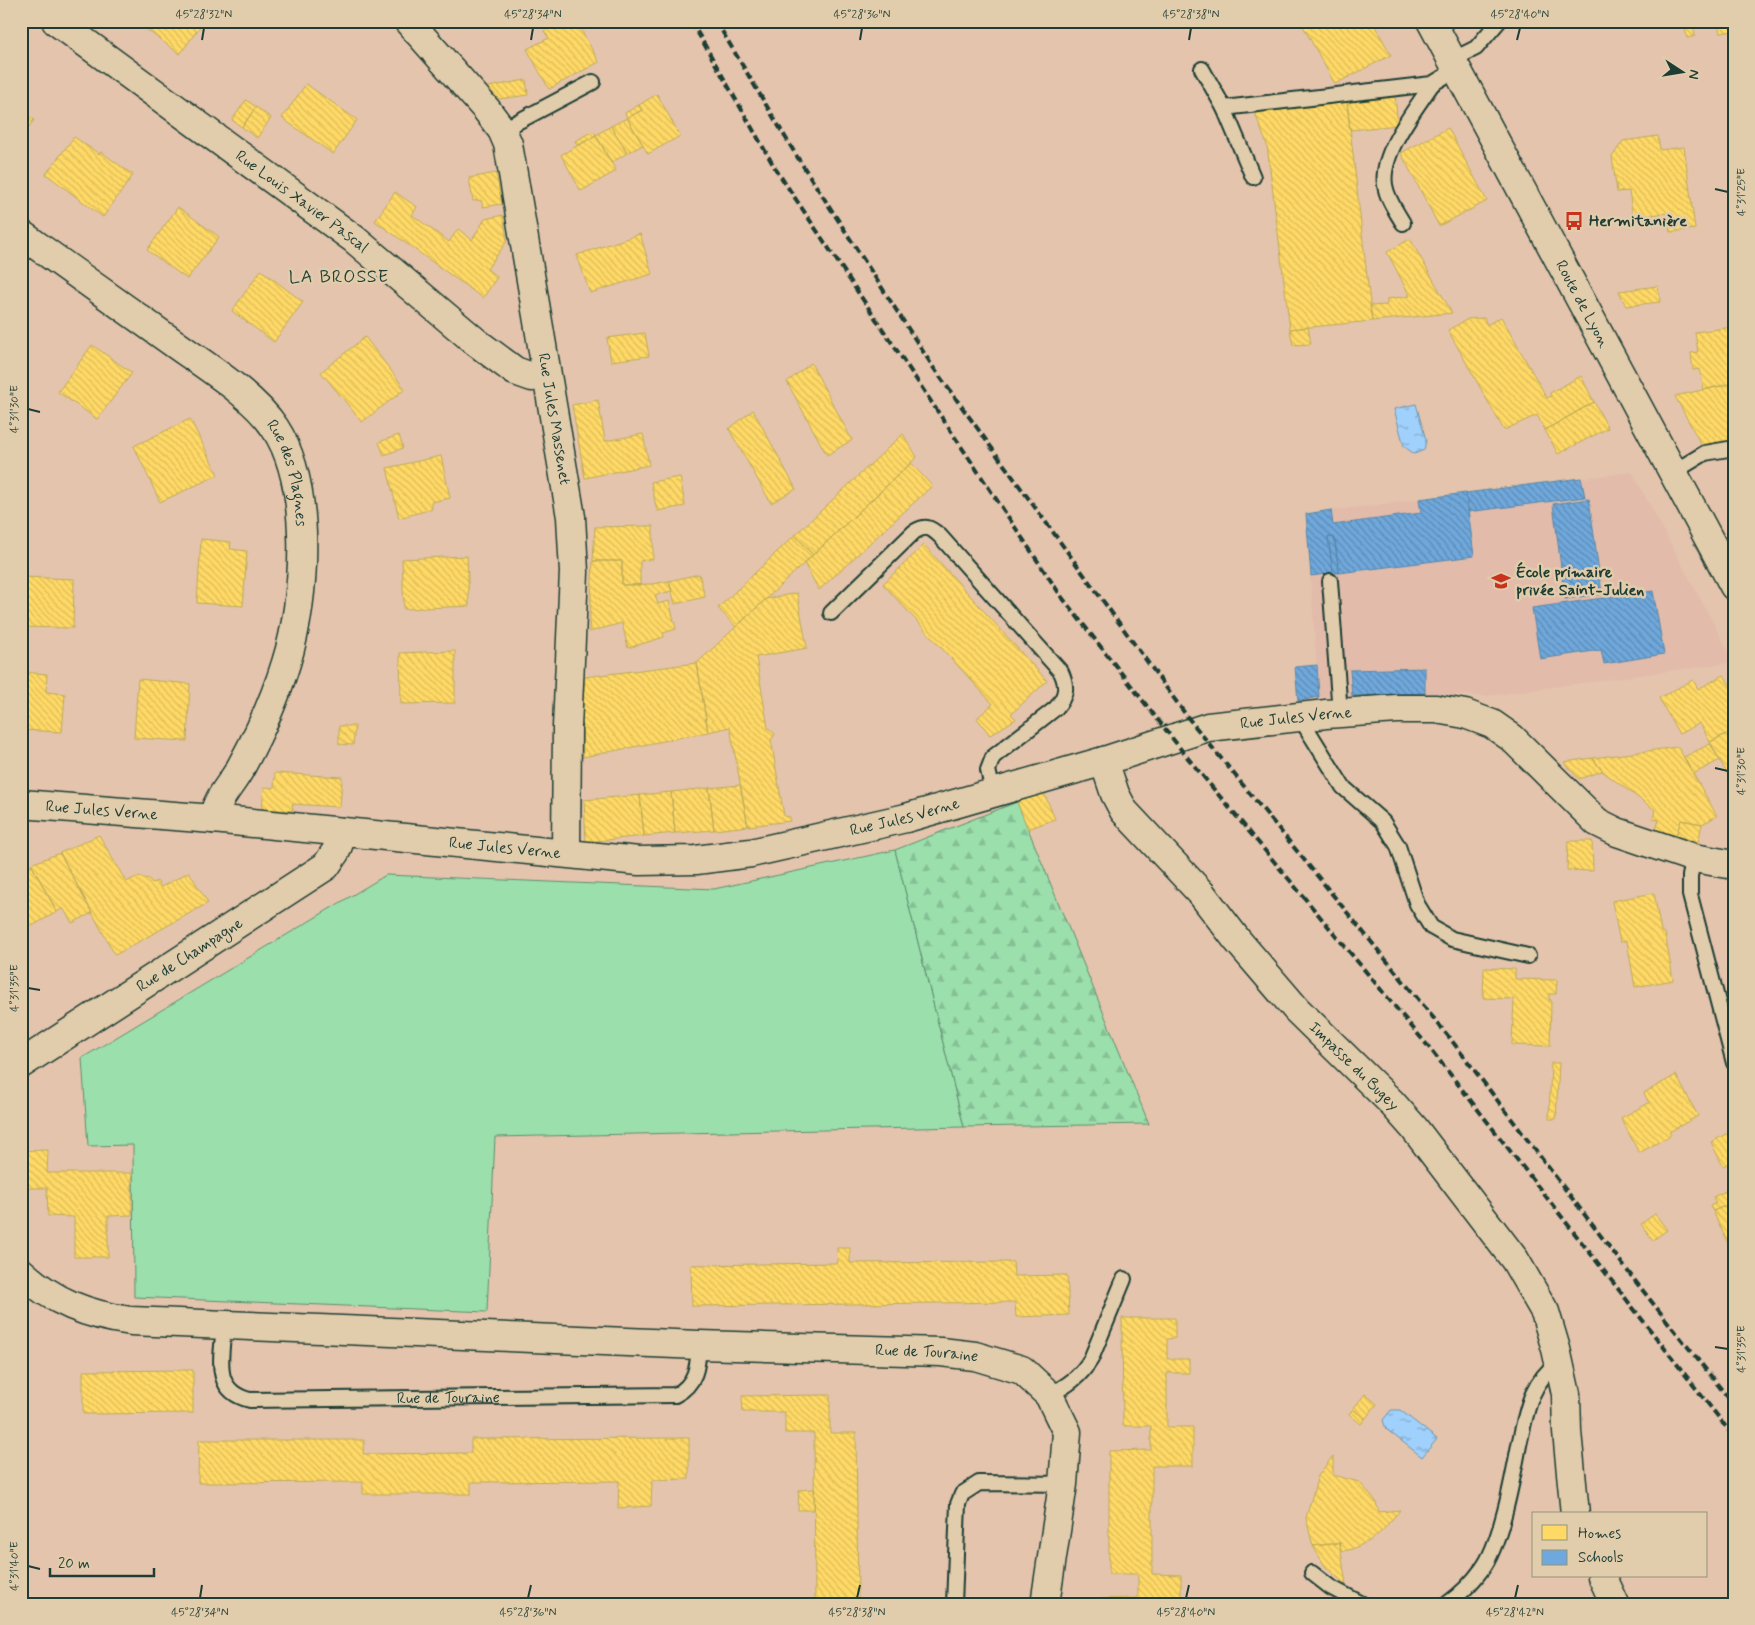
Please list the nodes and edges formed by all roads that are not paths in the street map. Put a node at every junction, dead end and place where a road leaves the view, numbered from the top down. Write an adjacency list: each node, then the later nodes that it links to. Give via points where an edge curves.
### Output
1 (56, 21): 14 (street, Rue Louis Xavier Pascal, via 354,239 515,371 532,377)
2 (408, 21): 10 (street, Rue Jules Massenet)
3 (1431, 21): 5 (street, Route de Lyon)
4 (1499, 21): 5 (lane, via 1476,48)
5 (1454, 65): 8 (lane); 16 (street, Route de Lyon)
6 (1202, 69): 9 (lane)
7 (593, 82): 10 (lane)
8 (1432, 84): 9 (lane); 12 (lane, via 1392,149 1384,170 1388,195)
9 (1224, 108): 11 (lane)
10 (502, 130): 14 (street, Rue Jules Massenet, via 508,144)
11 (1253, 177)
12 (1403, 223)
13 (21, 234): 25 (street, Rue des Plagnes, via 238,389 275,428 295,474 302,520 300,593 286,662 264,722 241,768 216,805)
14 (545, 374): 27 (street, Rue Jules Massenet, via 571,517 574,572)
15 (1734, 448): 16 (lane, via 1705,453)
16 (1672, 473): 17 (street, Route de Lyon)
17 (1730, 572)
18 (1330, 582): 20 (lane)
19 (831, 613): 23 (lane, via 914,532 930,527 940,536 1061,672 1066,682 1063,699 1056,708 993,757 988,770)
20 (1340, 713): 21 (street, Rue Jules Verne); 28 (street, Rue Jules Verne, via 1436,709 1465,714 1492,724 1512,738 1597,822)
21 (1298, 716): 22 (street, Rue Jules Verne, via 1208,727); 30 (lane, via 1343,787 1383,822 1398,846 1417,904 1431,927 1452,939)
22 (1104, 761): 23 (street, Rue Jules Verne); 37 (street, Impasse du Bugey, via 1115,794 1130,818 1201,893 1297,1010 1391,1102 1434,1151 1534,1291 1545,1312)
23 (994, 792): 27 (street, Rue Jules Verne, via 906,818 751,853 662,862)
24 (21, 804): 25 (street, Rue Jules Verne)
25 (213, 819): 26 (street, Rue Jules Verne)
26 (342, 832): 27 (street, Rue Jules Verne); 32 (street, Rue de Champagne, via 336,851 326,866)
27 (566, 853)
28 (1694, 858): 29 (street, Rue Jules Verne); 31 (lane, via 1690,895)
29 (1734, 866)
30 (1528, 956)
31 (1734, 1063)
32 (21, 1064)
33 (21, 1272): 35 (street, Rue de Touraine, via 38,1288 69,1305 100,1316 131,1321)
34 (1124, 1279): 38 (lane, via 1084,1371)
35 (224, 1325): 36 (street, Rue de Touraine); 36 (lane, Rue de Touraine, via 222,1379 228,1390 250,1400 667,1396 684,1391 694,1379)
36 (699, 1345): 38 (street, Rue de Touraine, via 941,1352 975,1356 1022,1370)
37 (1559, 1361): 40 (street, Impasse du Bugey, via 1566,1394); 46 (lane, via 1542,1376 1528,1403 1505,1506 1484,1568 1463,1592)
38 (1049, 1395): 39 (street, Rue de Touraine, via 1066,1432)
39 (1063, 1484): 43 (lane, via 979,1483 962,1494 958,1504); 44 (street, Rue de Touraine)
40 (1575, 1512)
41 (1312, 1573): 45 (lane)
42 (1603, 1578): 47 (street)
43 (954, 1604)
44 (1045, 1604)
45 (1362, 1604)
46 (1447, 1604)
47 (1615, 1604)

